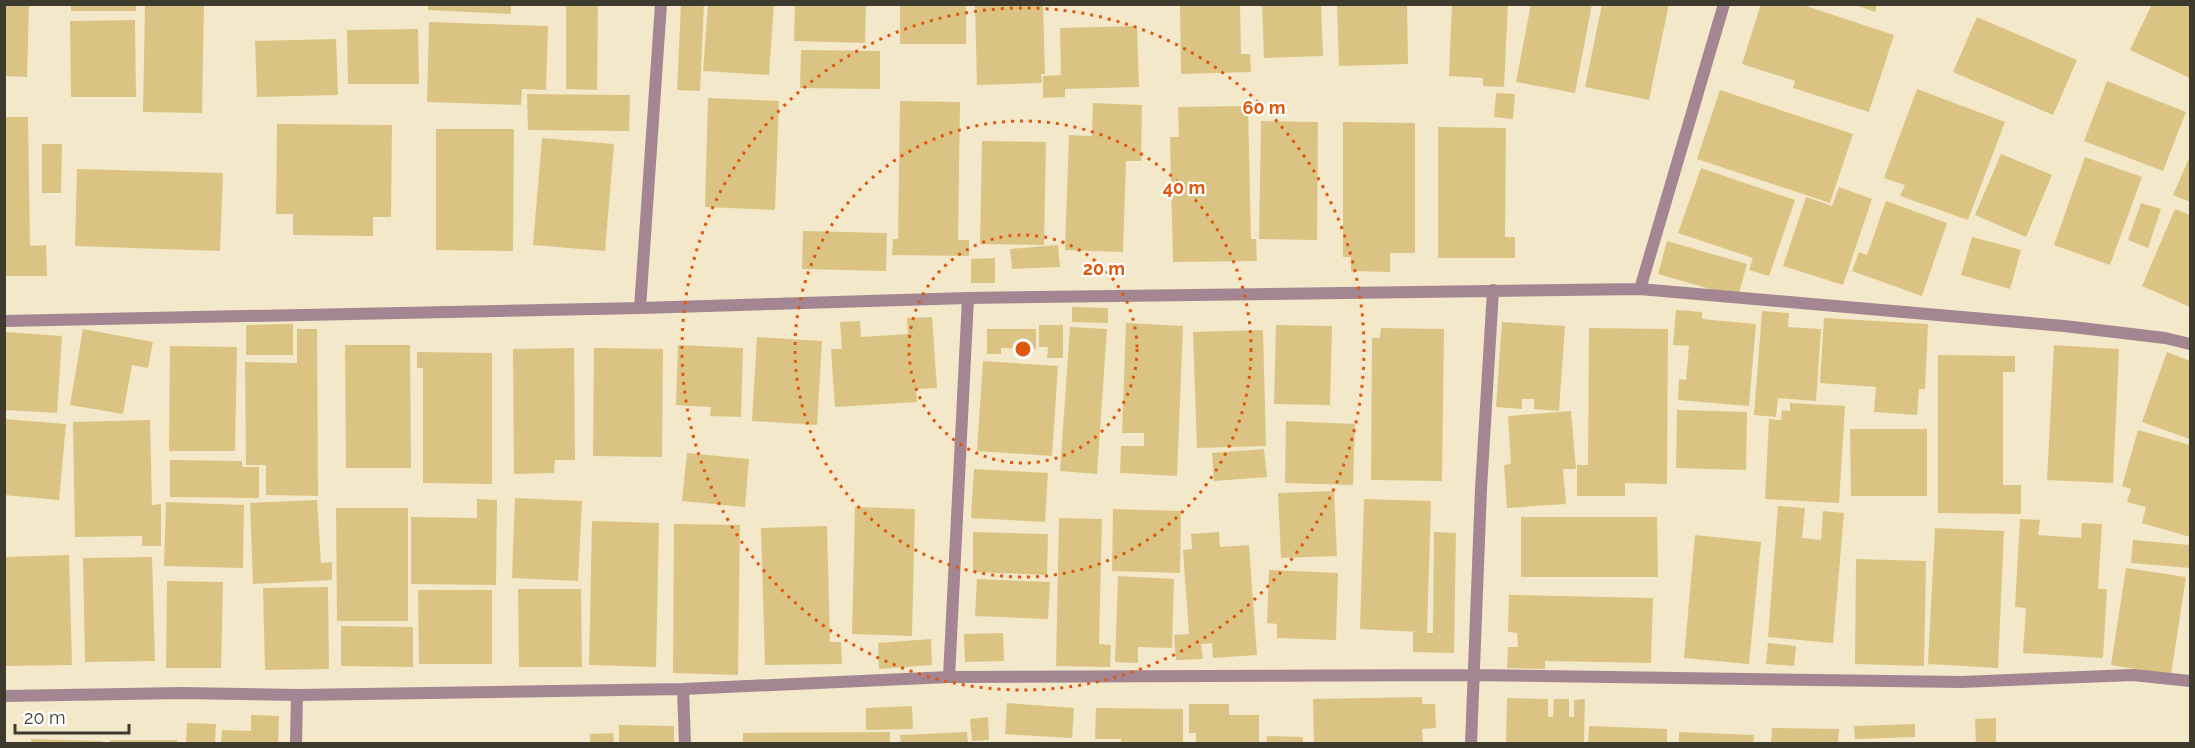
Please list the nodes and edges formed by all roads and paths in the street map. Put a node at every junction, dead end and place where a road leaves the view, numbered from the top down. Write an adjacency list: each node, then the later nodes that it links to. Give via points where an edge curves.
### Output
1 (661, 4): 6 (street)
2 (1724, 4): 3 (street)
3 (1640, 289): 4 (street); 8 (street, via 2064,326)
4 (1493, 290): 5 (street); 9 (street)
5 (968, 298): 6 (street); 10 (street)
6 (640, 308): 7 (street)
7 (4, 321)
8 (2190, 344)
9 (1472, 675): 10 (street); 11 (street, via 1961,682 2133,675); 17 (street)
10 (948, 677): 12 (street)
11 (2190, 681)
12 (684, 689): 13 (street); 16 (street)
13 (297, 695): 14 (street); 15 (street)
14 (4, 696)
15 (296, 744)
16 (685, 744)
17 (1471, 744)

